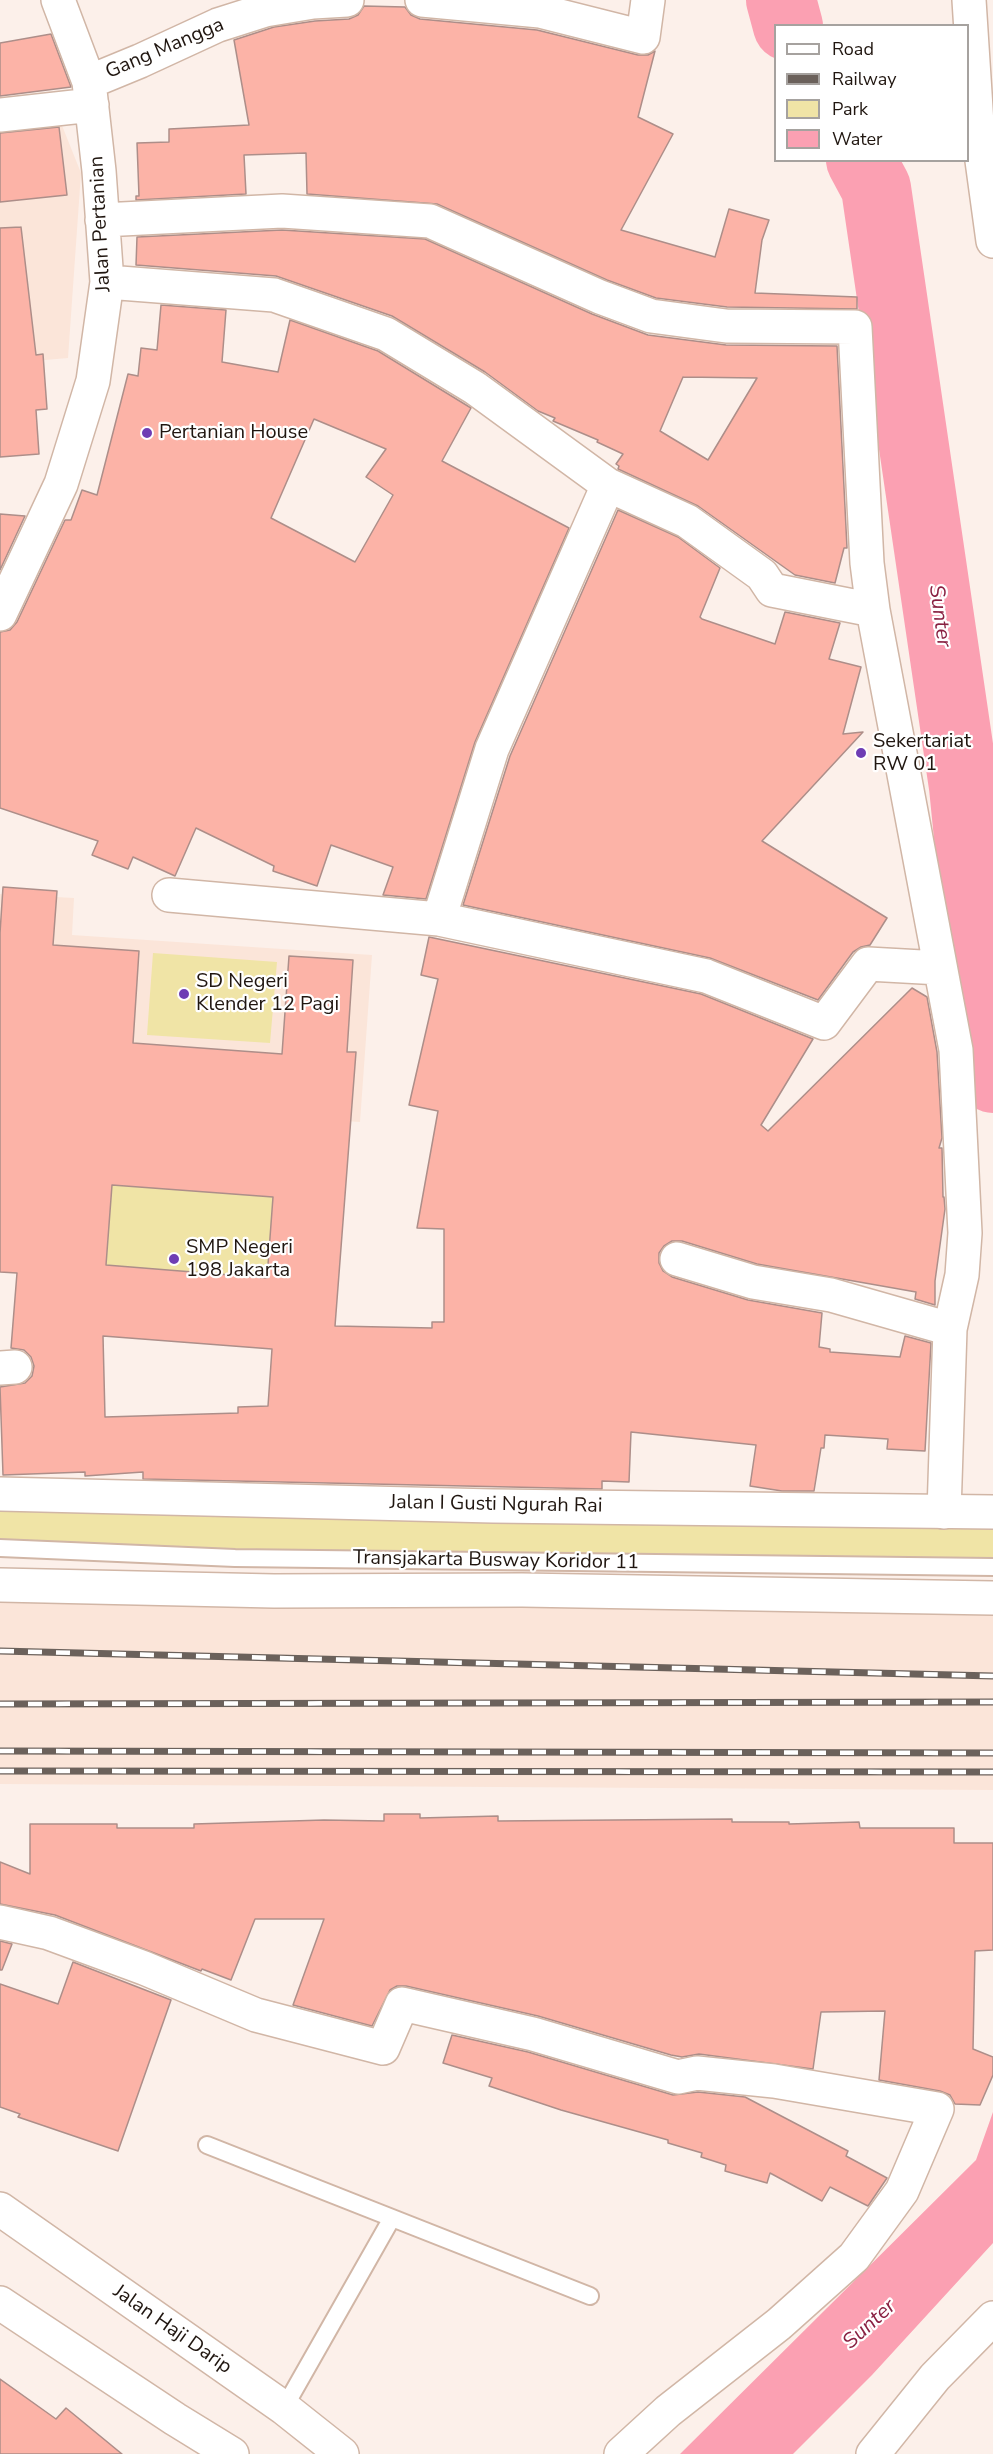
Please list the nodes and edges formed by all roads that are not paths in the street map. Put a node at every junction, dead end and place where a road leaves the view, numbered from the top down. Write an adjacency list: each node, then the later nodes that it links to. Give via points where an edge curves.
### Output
1 (58, 0): 6 (street, Jalan Pertanian)
2 (347, 0): 6 (street, Gang Mangga, via 265,10 227,22)
3 (422, 0): 4 (street, via 540,11 643,37)
4 (648, 0)
5 (977, 20): 9 (street, via 977,124)
6 (91, 93): 7 (street, Gang Mangga); 8 (street, Jalan Pertanian)
7 (0, 115)
8 (102, 220): 10 (street, Jalan Pertanian); 12 (street, via 282,211 429,221 651,316 726,326 855,327)
9 (993, 242)
10 (107, 282): 11 (street, via 274,295 386,334 475,388); 13 (street, Jalan Pertanian, via 93,381 61,484)
11 (608, 485): 12 (street, via 687,521 762,575 772,590); 15 (street, via 492,749)
12 (873, 610): 16 (street)
13 (0, 614)
14 (168, 895): 15 (street)
15 (439, 919): 16 (street, via 706,975 824,1023 868,964)
16 (940, 968): 18 (street, via 956,1050 965,1222 962,1275)
17 (677, 1259): 18 (street, via 753,1282 831,1294)
18 (950, 1329): 20 (street)
19 (0, 1494): 20 (street, Jalan I Gusti Ngurah Rai)
20 (944, 1512): 21 (street, Jalan I Gusti Ngurah Rai)
21 (993, 1512)
22 (0, 1548): 24 (lane, Transjakarta Busway Koridor 11)
23 (993, 1567): 24 (lane, Transjakarta Busway Koridor 11)
24 (919, 1581): 25 (street, via 522,1590 274,1591); 26 (street)
25 (0, 1585)
26 (993, 1598)
27 (0, 1922): 37 (street, via 60,1937 256,2014 384,2048 402,2004 533,2034 678,2077 697,2073 774,2081 937,2109 902,2192 854,2257)
28 (207, 2145): 30 (lane)
29 (0, 2209): 34 (street, Jalan Haji Darip)
30 (392, 2218): 31 (lane); 34 (lane)
31 (590, 2296)
32 (0, 2302): 35 (street)
33 (993, 2318): 38 (street, via 935,2377)
34 (284, 2408): 36 (street, Jalan Haji Darip)
35 (232, 2454)
36 (342, 2454)
37 (621, 2454)
38 (873, 2454)

